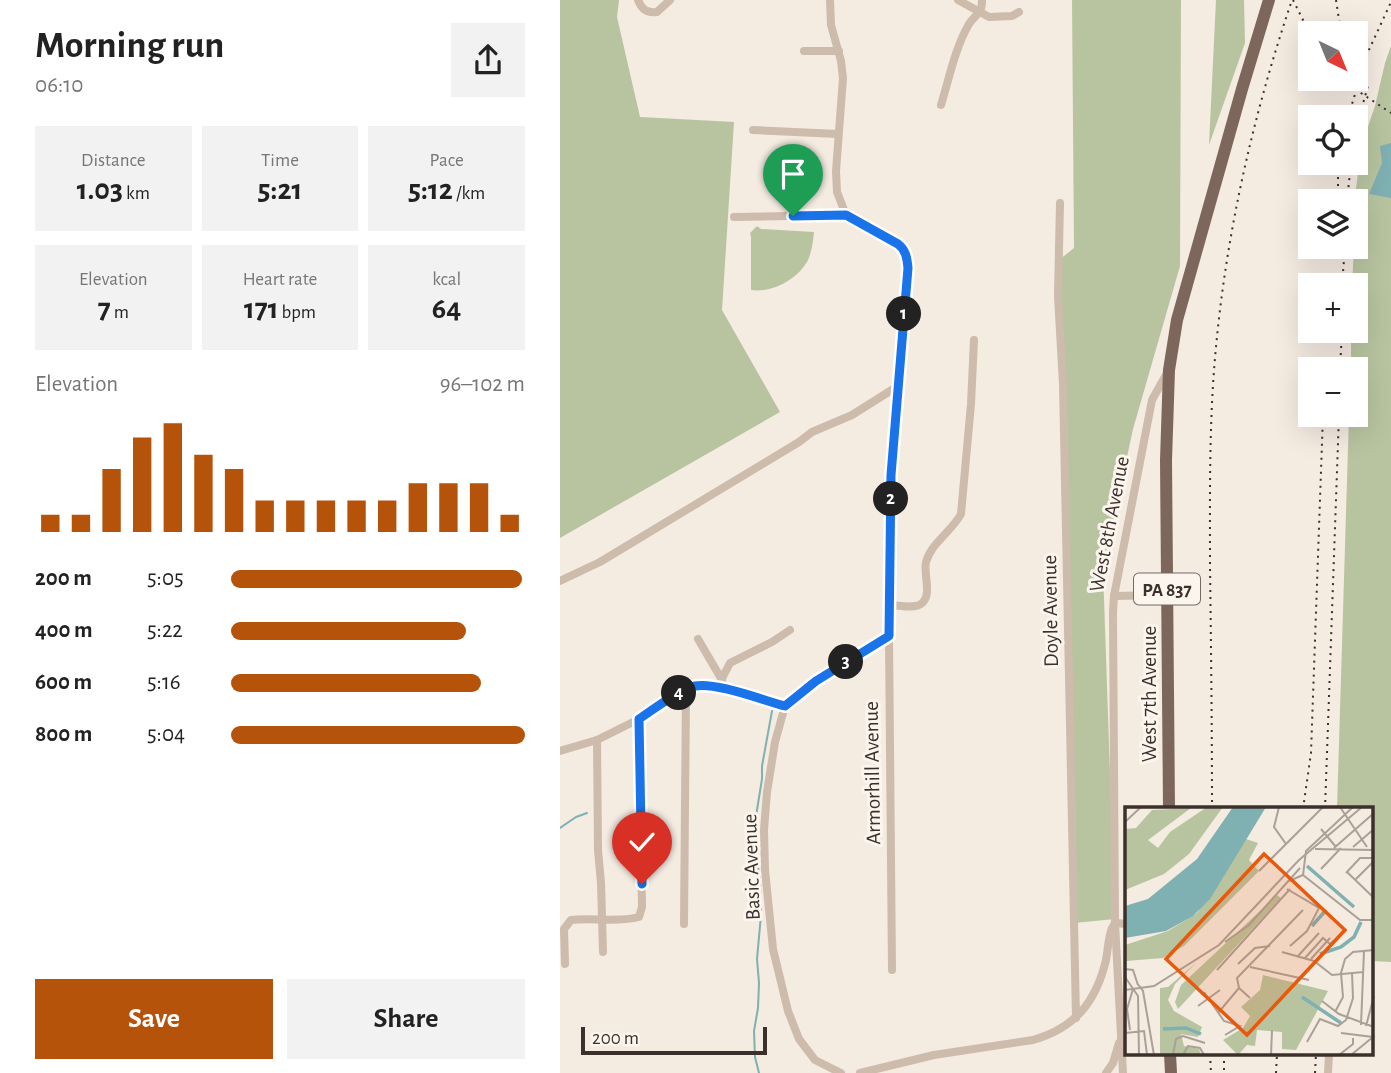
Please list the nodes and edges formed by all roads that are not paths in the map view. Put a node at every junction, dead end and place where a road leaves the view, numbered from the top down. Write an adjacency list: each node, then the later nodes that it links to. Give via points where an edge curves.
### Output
1 (670, 0): 6 (street, via 657,12 649,13)
2 (830, 0): 10 (street)
3 (958, 0): 7 (street)
4 (982, 0): 7 (street)
5 (1269, 0): 18 (main road, West 8th Avenue / PA 837, via 1177,320)
6 (639, 4)
7 (980, 12): 8 (street, via 989,17); 11 (street, via 958,49)
8 (1020, 12)
9 (804, 51): 10 (street)
10 (839, 51): 13 (street, via 843,78)
11 (941, 105)
12 (753, 130): 13 (street)
13 (838, 134): 15 (street, via 836,192)
14 (1060, 203): 41 (street, Doyle Avenue, via 1058,296)
15 (846, 215): 16 (street); 19 (street, Armorhill Avenue, via 898,244 907,257)
16 (734, 217)
17 (974, 340): 23 (street, via 961,513 928,555 925,599 915,606)
18 (1168, 370): 21 (main road, West 7th Avenue / PA 837); 22 (street, West 8th Avenue, via 1152,400)
19 (898, 386): 20 (street, via 852,415 812,432 600,562); 23 (street, Armorhill Avenue)
20 (560, 581)
21 (1167, 595): 22 (street); 33 (main road, West 7th Avenue / PA 837)
22 (1114, 596): 35 (street, West 8th Avenue)
23 (889, 605): 25 (street, Armorhill Avenue)
24 (790, 629): 27 (street, via 730,663)
25 (889, 636): 29 (street); 40 (street, Armorhill Avenue)
26 (698, 639): 27 (street)
27 (720, 683): 28 (street); 29 (street)
28 (686, 689): 30 (street); 36 (street)
29 (785, 706): 43 (street, Basic Avenue, via 775,742 764,830 772,948 799,1039 816,1060)
30 (639, 719): 31 (street); 34 (street, via 642,907 639,917 631,920)
31 (597, 740): 32 (street); 34 (street)
32 (560, 751)
33 (1169, 807)
34 (603, 920): 38 (street); 39 (street, via 571,920 564,929)
35 (1115, 923): 37 (street); 41 (street, via 1100,982); 42 (street, West 8th Avenue)
36 (684, 924)
37 (1125, 924)
38 (603, 952)
39 (565, 964)
40 (892, 970)
41 (1076, 1018): 44 (street, via 1033,1040 934,1055)
42 (1121, 1034): 45 (street); 46 (street, West 8th Avenue)
43 (841, 1073)
44 (860, 1073)
45 (1106, 1073)
46 (1123, 1073)

